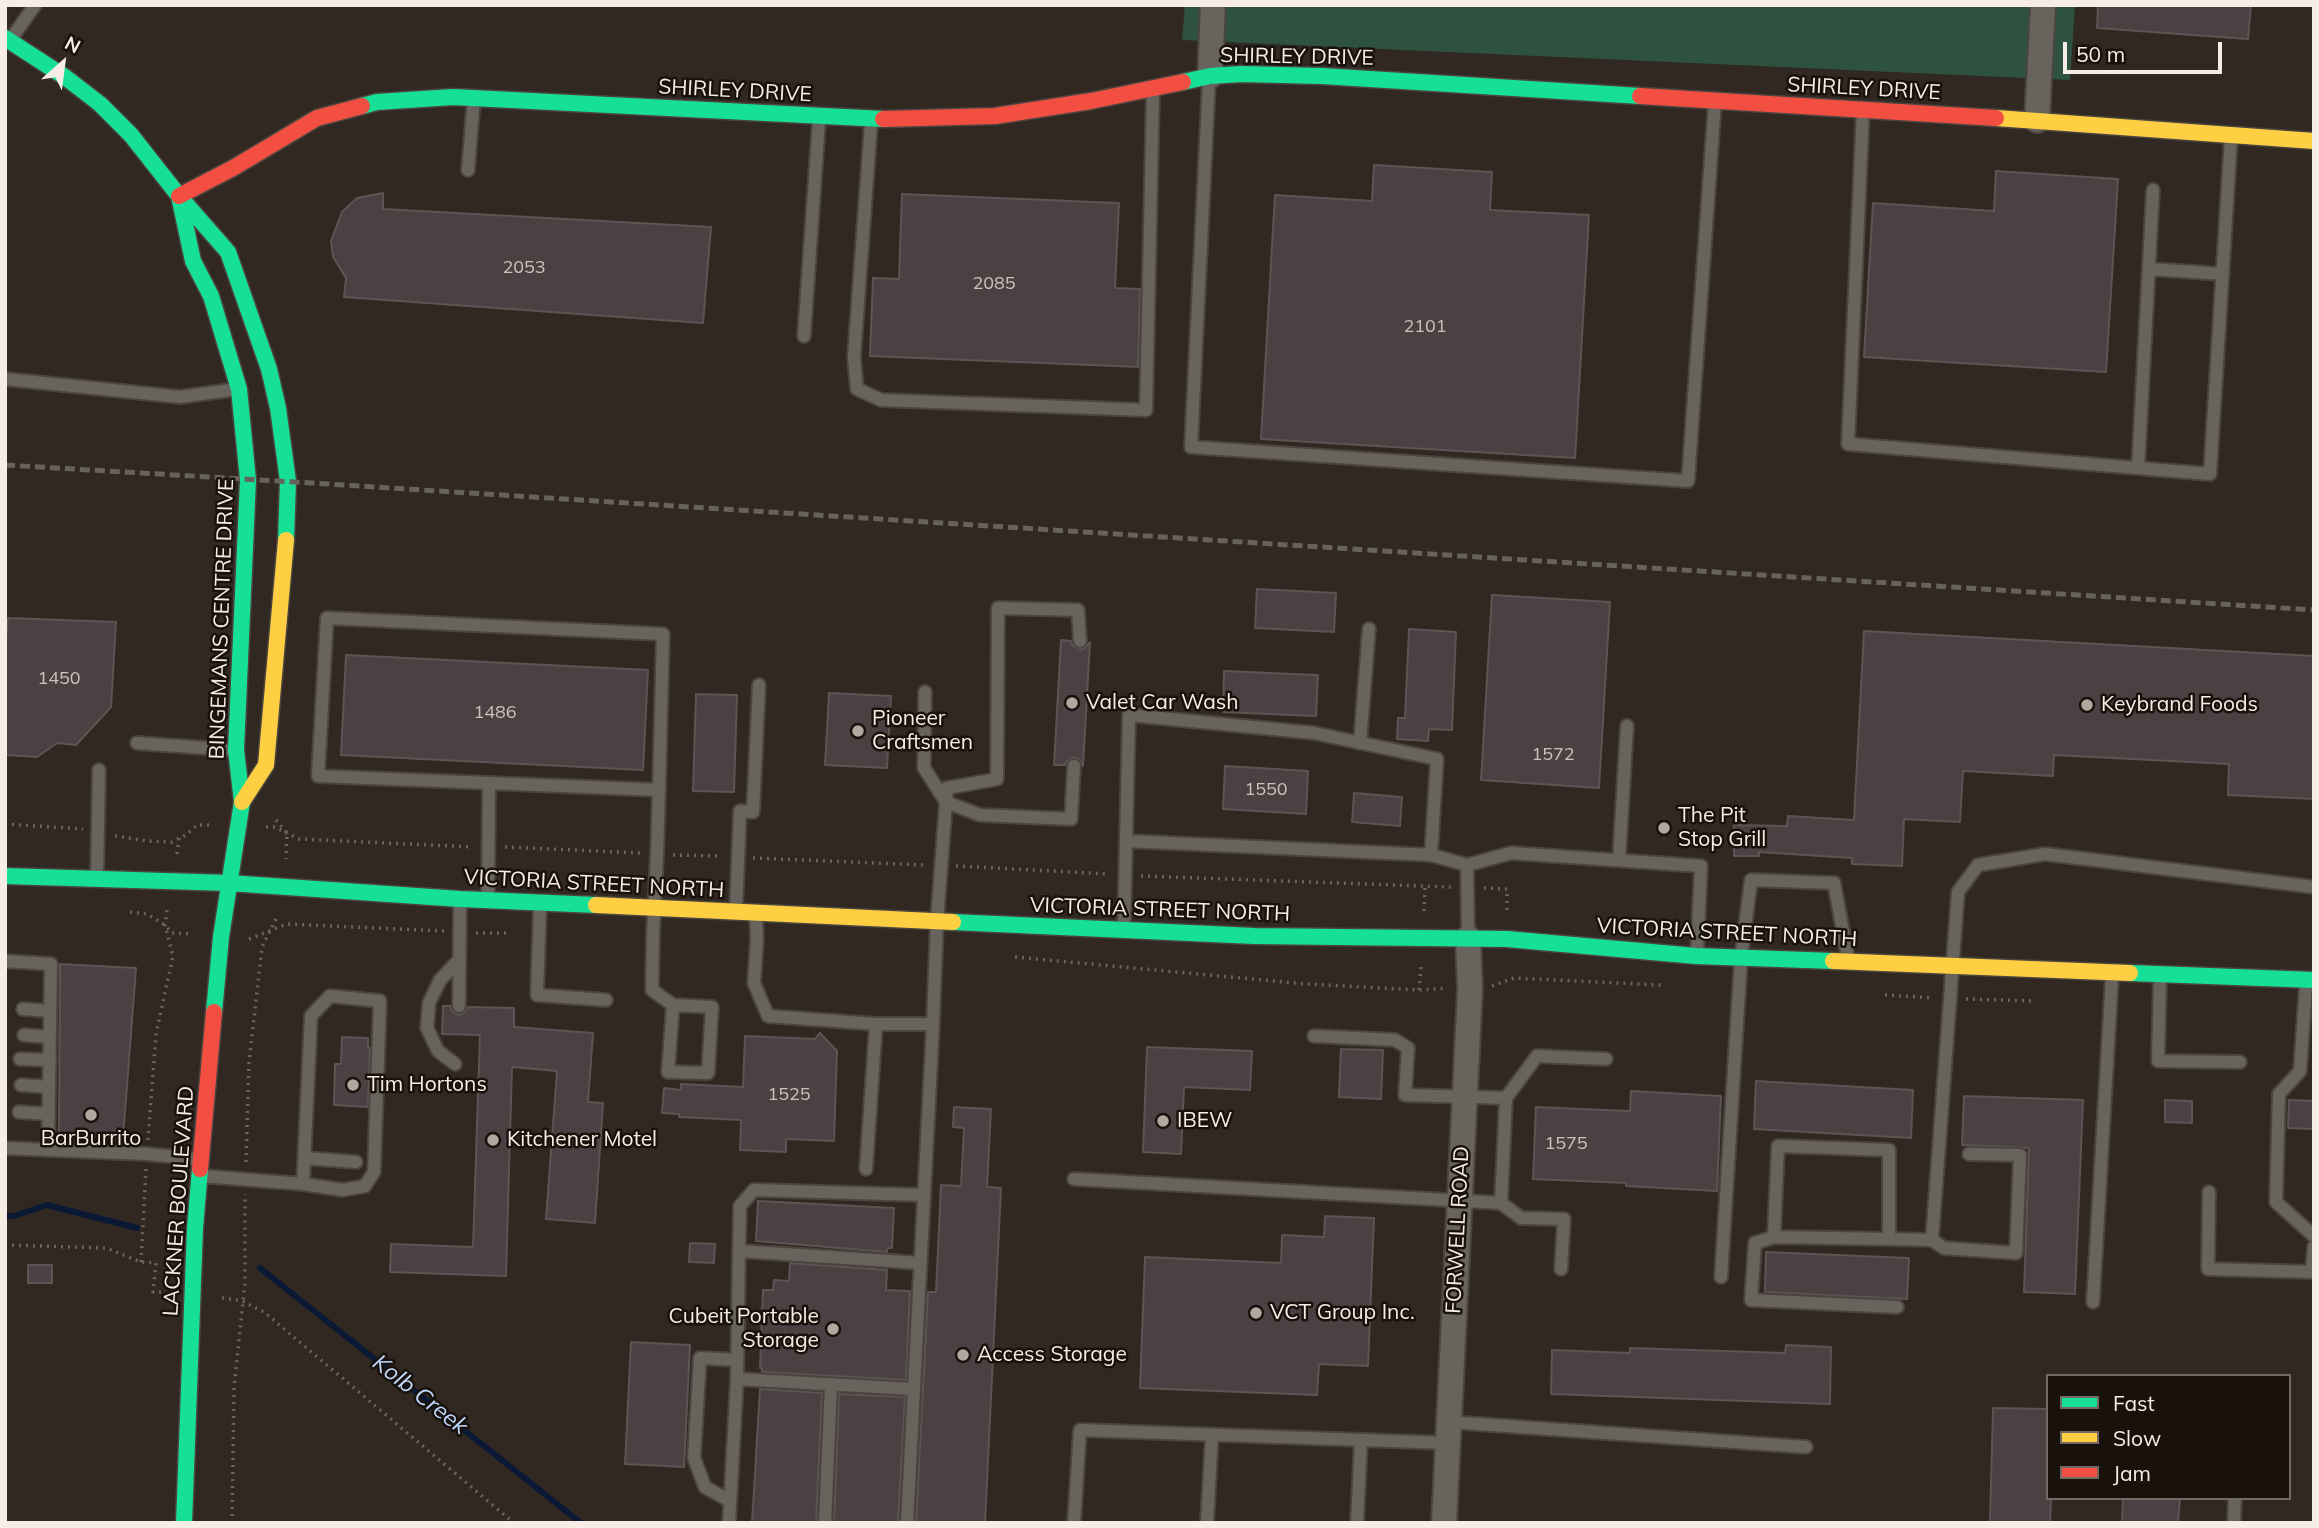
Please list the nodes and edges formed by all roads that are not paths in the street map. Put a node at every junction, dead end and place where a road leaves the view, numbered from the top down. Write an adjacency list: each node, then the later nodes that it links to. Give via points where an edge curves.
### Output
1 (36, 5): 4 (lane)
2 (1213, 5): 5 (street)
3 (2043, 5): 12 (street)
4 (8, 39): 17 (main road, BINGEMANS CENTRE DRIVE, via 100,104)
5 (1210, 76): 6 (main road, SHIRLEY DRIVE); 8 (main road, SHIRLEY DRIVE, via 1322,76); 8 (lane, via 1191,447 1688,481)
6 (1153, 88): 11 (main road, SHIRLEY DRIVE, via 995,116); 11 (lane, via 1146,410 881,400 857,389 855,357)
7 (474, 98): 10 (main road, SHIRLEY DRIVE); 15 (lane); 17 (main road, SHIRLEY DRIVE, via 377,102 317,118)
8 (1714, 101): 9 (main road, SHIRLEY DRIVE)
9 (1863, 110): 12 (main road, SHIRLEY DRIVE); 23 (lane, via 1848,444)
10 (819, 116): 11 (main road, SHIRLEY DRIVE); 20 (lane)
11 (872, 119)
12 (2037, 120): 13 (main road, SHIRLEY DRIVE)
13 (2232, 135): 14 (main road, SHIRLEY DRIVE); 19 (lane)
14 (2314, 141)
15 (468, 170)
16 (2153, 190): 18 (lane)
17 (179, 196): 22 (main road, BINGEMANS CENTRE DRIVE, via 193,261 211,296); 37 (main road, BINGEMANS CENTRE DRIVE, via 228,252 269,369 288,481 266,765)
18 (2149, 269): 19 (lane); 23 (lane)
19 (2222, 274): 23 (lane, via 2210,474)
20 (804, 336)
21 (5, 379): 22 (lane, via 180,397)
22 (239, 389): 31 (main road, BINGEMANS CENTRE DRIVE, via 248,492)
23 (2138, 468)
24 (1368, 629): 30 (lane)
25 (1080, 641): 36 (lane, via 1078,610 998,608 997,779)
26 (759, 685): 50 (lane, via 753,812 740,811)
27 (925, 692): 36 (lane, via 924,768)
28 (1627, 726): 40 (lane)
29 (137, 743): 31 (lane)
30 (1360, 743): 38 (lane, via 1314,733 1129,715); 39 (lane, via 1437,759)
31 (236, 750): 37 (main road, BINGEMANS CENTRE DRIVE)
32 (1074, 766): 36 (lane, via 1071,819 980,815)
33 (99, 770): 43 (lane)
34 (489, 784): 35 (lane); 35 (lane, via 318,776 327,618 663,634); 47 (lane)
35 (659, 790): 49 (lane)
36 (946, 795): 52 (lane)
37 (242, 802): 44 (main road, BINGEMANS CENTRE DRIVE)
38 (1126, 841): 39 (lane); 53 (lane)
39 (1431, 855): 41 (lane)
40 (1619, 860): 41 (lane, via 1511,853); 55 (lane, via 1701,866)
41 (1467, 865): 54 (lane)
42 (5, 876): 43 (main road, VICTORIA STREET NORTH)
43 (97, 879): 44 (main road, VICTORIA STREET NORTH)
44 (229, 883): 46 (main road, VICTORIA STREET NORTH); 90 (main road, LACKNER BOULEVARD)
45 (2314, 887): 60 (lane, via 2045,854 1978,864 1958,892)
46 (460, 898): 47 (main road, VICTORIA STREET NORTH); 57 (lane)
47 (488, 900): 48 (main road, VICTORIA STREET NORTH)
48 (540, 902): 49 (main road, VICTORIA STREET NORTH); 64 (lane, via 537,995)
49 (654, 907): 50 (main road, VICTORIA STREET NORTH); 65 (lane, via 652,990)
50 (736, 912): 51 (main road, VICTORIA STREET NORTH)
51 (756, 912): 52 (main road, VICTORIA STREET NORTH); 69 (lane, via 754,983 768,1016)
52 (936, 921): 53 (main road, VICTORIA STREET NORTH); 70 (lane)
53 (1124, 930): 54 (main road, VICTORIA STREET NORTH)
54 (1468, 938): 55 (main road, VICTORIA STREET NORTH); 81 (street, FORWELL ROAD)
55 (1696, 956): 56 (main road, VICTORIA STREET NORTH)
56 (1741, 958): 59 (main road, VICTORIA STREET NORTH); 59 (lane, via 1751,880 1834,883); 106 (lane)
57 (459, 960): 66 (lane); 78 (lane, via 440,980 429,1003 427,1028 438,1051)
58 (5, 961): 68 (lane, via 51,964)
59 (1849, 962): 60 (main road, VICTORIA STREET NORTH)
60 (1951, 966): 61 (main road, VICTORIA STREET NORTH); 101 (lane)
61 (2113, 972): 62 (main road, VICTORIA STREET NORTH); 107 (lane)
62 (2160, 975): 63 (main road, VICTORIA STREET NORTH); 77 (lane, via 2158,1061)
63 (2310, 980): 98 (lane, via 2300,1072 2278,1094 2276,1202)
64 (606, 1000)
65 (673, 1005): 65 (lane, via 668,1072 708,1073 712,1007)
66 (459, 1006)
67 (23, 1009): 68 (lane)
68 (50, 1011): 73 (lane)
69 (876, 1024): 70 (lane); 91 (lane)
70 (933, 1024): 95 (lane)
71 (24, 1035): 73 (lane)
72 (1314, 1036): 81 (lane, via 1395,1040 1408,1048 1405,1095)
73 (50, 1037): 76 (lane)
74 (20, 1059): 76 (lane)
75 (1606, 1059): 82 (lane, via 1537,1056)
76 (50, 1060): 80 (lane)
77 (2240, 1062)
78 (455, 1064)
79 (22, 1085): 80 (lane)
80 (49, 1087): 84 (lane)
81 (1465, 1097): 82 (lane); 96 (street, FORWELL ROAD)
82 (1506, 1098): 97 (lane)
83 (19, 1112): 84 (lane)
84 (49, 1114): 86 (lane)
85 (5, 1147): 86 (lane)
86 (48, 1150): 90 (lane, via 148,1154)
87 (1969, 1154): 101 (lane, via 2020,1155 2017,1253 1944,1248)
88 (305, 1158): 89 (lane); 93 (lane); 93 (lane, via 311,1016 330,996 380,1001 374,1172 366,1186 343,1190)
89 (356, 1162)
90 (201, 1168): 93 (lane, via 246,1180); 119 (main road, LACKNER BOULEVARD)
91 (866, 1169)
92 (1074, 1179): 96 (lane)
93 (303, 1184)
94 (2208, 1192): 102 (lane, via 2208,1269 2312,1272)
95 (923, 1195): 103 (lane, via 754,1190 740,1206); 104 (lane)
96 (1459, 1202): 97 (lane); 113 (street, FORWELL ROAD)
97 (1501, 1203): 105 (lane, via 1521,1218 1564,1219)
98 (2314, 1236)
99 (1774, 1237): 100 (lane); 100 (lane, via 1777,1146 1889,1150); 108 (lane, via 1755,1243 1751,1300)
100 (1889, 1239): 101 (lane)
101 (1932, 1240)
102 (2314, 1247)
103 (739, 1251): 104 (lane); 109 (lane)
104 (920, 1263): 112 (lane)
105 (1561, 1269)
106 (1721, 1277)
107 (2093, 1302)
108 (1897, 1307)
109 (737, 1360): 110 (lane); 118 (lane, via 700,1358 694,1458 705,1487)
110 (737, 1379): 111 (lane); 118 (lane)
111 (831, 1384): 112 (lane); 121 (lane)
112 (912, 1389): 122 (lane)
113 (1448, 1433): 115 (lane); 116 (lane); 126 (street, FORWELL ROAD)
114 (1212, 1435): 115 (lane); 123 (lane, via 1080,1430); 124 (lane)
115 (1361, 1440): 125 (lane)
116 (1806, 1447)
117 (2235, 1500): 127 (lane)
118 (730, 1501): 120 (lane)
119 (184, 1523)
120 (729, 1523)
121 (825, 1523)
122 (907, 1523)
123 (1074, 1523)
124 (1207, 1523)
125 (1357, 1523)
126 (1444, 1523)
127 (2234, 1523)

